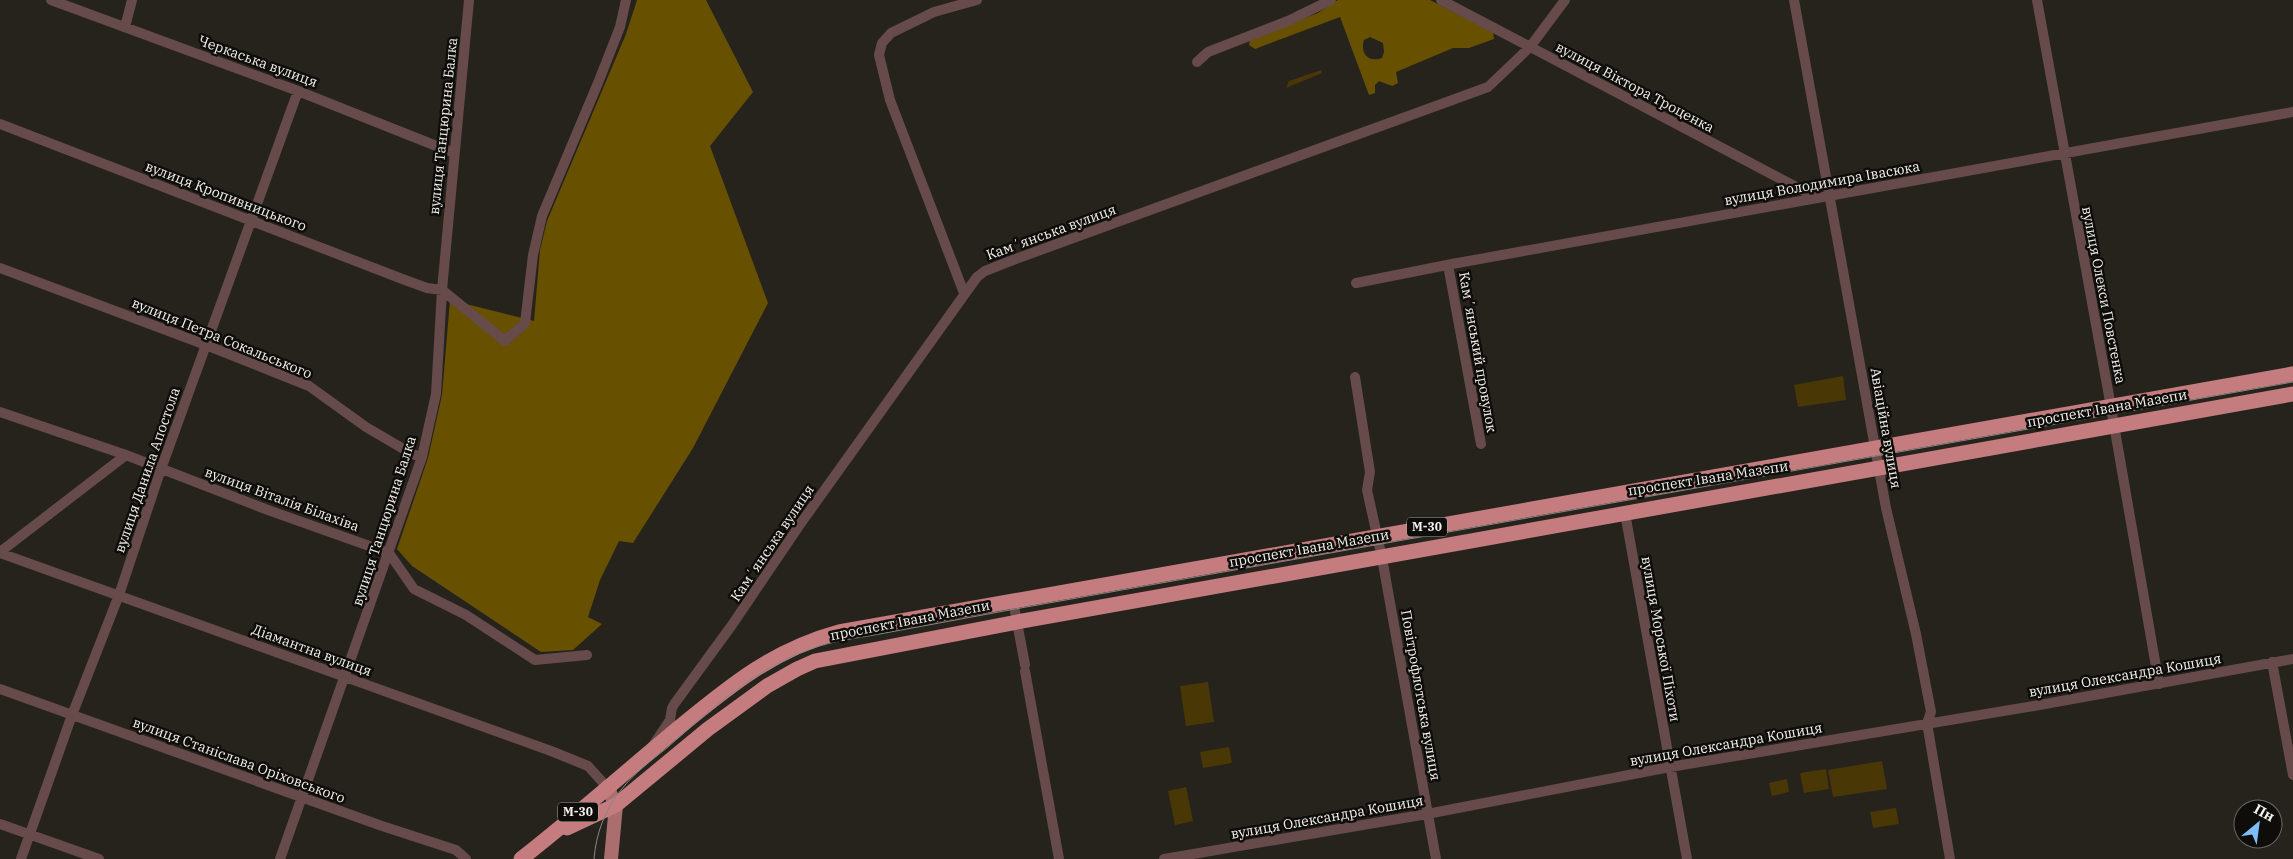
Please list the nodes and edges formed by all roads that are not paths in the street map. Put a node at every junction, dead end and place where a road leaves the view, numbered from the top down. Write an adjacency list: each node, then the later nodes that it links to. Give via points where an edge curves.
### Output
1 (51, 0): 13 (street, Черкаська вулиця)
2 (132, 0): 13 (street)
3 (470, 0): 19 (street, вулиця Танцюрина Балка)
4 (626, 0): 27 (street, via 620,27 542,216 524,323 505,341)
5 (939, 0): 12 (street)
6 (977, 0): 12 (street)
7 (1331, 0): 15 (street, via 1288,21 1208,52)
8 (1441, 0): 14 (street, вулиця Віктора Троценка)
9 (1565, 0): 14 (street, Камʼянська вулиця)
10 (1794, 0): 21 (street, Авіаційна вулиця)
11 (2037, 0): 20 (street, вулиця Олекси Повстенка)
12 (934, 12): 28 (street, via 891,33 882,43 879,55 890,100)
13 (125, 27): 16 (street, Черкаська вулиця)
14 (1530, 46): 22 (street, вулиця Віктора Троценка); 28 (street, Камʼянська вулиця, via 1488,88 1013,260 985,271)
15 (1197, 62)
16 (298, 90): 19 (street, Черкаська вулиця); 23 (street, вулиця Данила Апостола)
17 (2293, 112): 20 (street, вулиця Володимира Івасюка)
18 (0, 124): 23 (street, вулиця Кропивницького)
19 (454, 153): 27 (street, вулиця Танцюрина Балка)
20 (2064, 154): 21 (street, вулиця Володимира Івасюка); 33 (street, вулиця Олекси Повстенка)
21 (1830, 196): 22 (street, вулиця Володимира Івасюка); 37 (street, Авіаційна вулиця)
22 (1817, 198): 24 (street, вулиця Володимира Івасюка)
23 (252, 220): 27 (street, вулиця Кропивницького, via 405,280); 29 (street, вулиця Данила Апостола)
24 (1448, 265): 26 (street, вулиця Володимира Івасюка); 36 (street, Камʼянський провулок)
25 (0, 268): 29 (street, вулиця Петра Сокальського)
26 (1356, 283)
27 (442, 290): 39 (street, вулиця Танцюрина Балка, via 436,394)
28 (964, 293): 58 (street, Камʼянська вулиця, via 672,708 670,720)
29 (206, 344): 39 (street, вулиця Петра Сокальського, via 309,386 366,427); 41 (street, вулиця Данила Апостола)
30 (2293, 374): 33 (highway, проспект Івана Мазепи / М-30)
31 (1355, 377): 43 (street, via 1370,472 1367,490)
32 (2293, 394): 35 (highway, проспект Івана Мазепи / М-30)
33 (2111, 407): 35 (street, вулиця Олекси Повстенка); 37 (highway, проспект Івана Мазепи / М-30)
34 (0, 412): 38 (street, вулиця Віталія Білахіва)
35 (2113, 425): 40 (highway, проспект Івана Мазепи / М-30); 54 (street, вулиця Олекси Повстенка)
36 (1481, 444)
37 (1876, 450): 40 (street, Авіаційна вулиця); 43 (highway, проспект Івана Мазепи / М-30)
38 (126, 455): 41 (street, вулиця Віталія Білахіва); 44 (street)
39 (422, 457): 45 (street, вулиця Танцюрина Балка)
40 (1879, 468): 42 (highway, проспект Івана Мазепи / М-30); 57 (street, Авіаційна вулиця, via 1931,712)
41 (161, 469): 45 (street, вулиця Віталія Білахіва); 47 (street, вулиця Данила Апостола)
42 (1625, 512): 46 (highway, проспект Івана Мазепи / М-30); 59 (street, вулиця Морської Піхоти)
43 (1377, 537): 46 (street, Повітрофлотська вулиця); 48 (highway, проспект Івана Мазепи / М-30)
44 (0, 552): 47 (street, Діамантна вулиця)
45 (389, 553): 50 (street, via 414,589 466,615 534,660); 53 (street, вулиця Танцюрина Балка)
46 (1382, 558): 49 (highway, проспект Івана Мазепи / М-30); 64 (street, Повітрофлотська вулиця)
47 (119, 595): 53 (street, Діамантна вулиця); 56 (street, вулиця Данила Апостола)
48 (1014, 601): 49 (street); 58 (highway, проспект Івана Мазепи / М-30, via 838,632 797,646 754,670)
49 (1017, 622): 63 (highway, проспект Івана Мазепи / М-30, via 806,664 766,686 708,729); 74 (street)
50 (587, 655)
51 (2293, 659): 52 (street, вулиця Олександра Кошиця)
52 (2272, 662): 54 (street, вулиця Олександра Кошиця); 60 (street)
53 (346, 677): 61 (street, Діамантна вулиця, via 588,766); 62 (street, вулиця Танцюрина Балка)
54 (2159, 684): 57 (street, вулиця Олександра Кошиця)
55 (0, 689): 56 (street, вулиця Станіслава Оріховського)
56 (72, 715): 62 (street, вулиця Станіслава Оріховського); 66 (street, вулиця Данила Апостола)
57 (1927, 723): 59 (street, вулиця Олександра Кошиця); 78 (street, Авіаційна вулиця)
58 (646, 755): 61 (highway, проспект Івана Мазепи / М-30)
59 (1670, 767): 64 (street, вулиця Олександра Кошиця); 77 (street, вулиця Морської Піхоти)
60 (2293, 775)
61 (607, 787): 63 (main road); 67 (highway, М-30)
62 (301, 797): 70 (street, вулиця Танцюрина Балка); 71 (street, вулиця Станіслава Оріховського, via 456,850)
63 (616, 805): 67 (highway, М-30); 73 (main road)
64 (1427, 814): 75 (street, вулиця Олександра Кошиця); 76 (street, Повітрофлотська вулиця)
65 (0, 824): 66 (street)
66 (30, 835): 68 (street, вулиця Данила Апостола); 69 (street)
67 (550, 836): 72 (highway, М-30)
68 (22, 859)
69 (99, 859)
70 (280, 859)
71 (466, 859)
72 (521, 859)
73 (611, 859)
74 (1059, 859)
75 (1164, 859)
76 (1436, 859)
77 (1687, 859)
78 (1950, 859)

